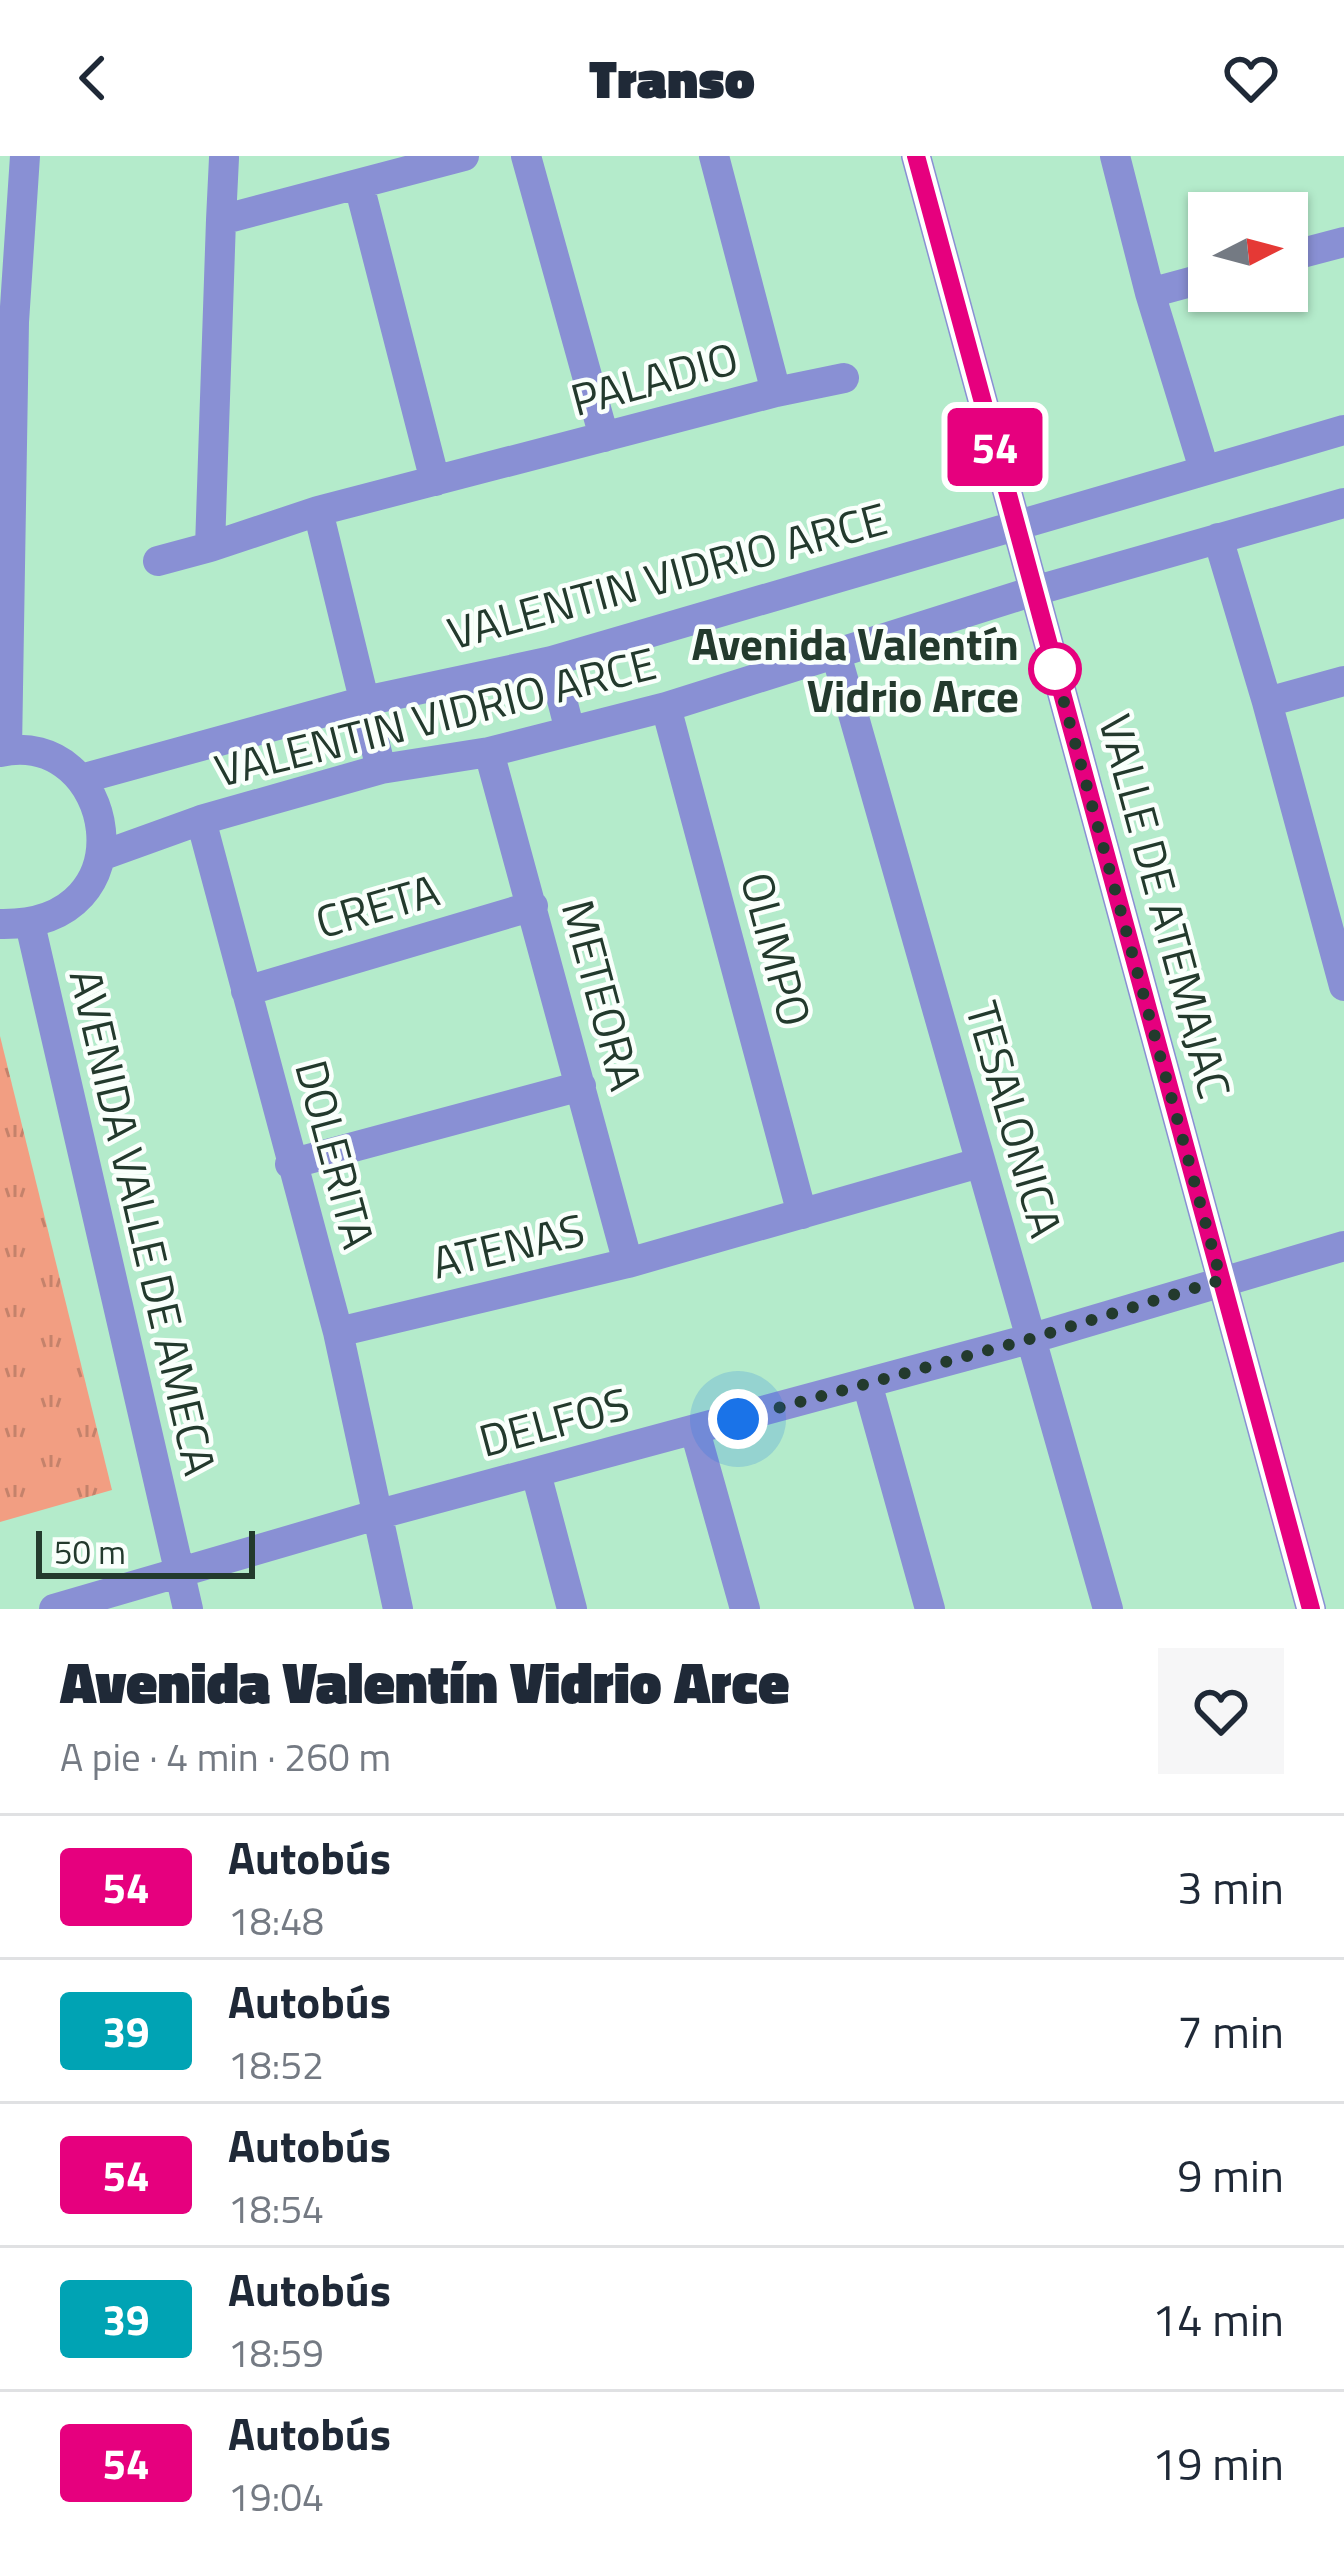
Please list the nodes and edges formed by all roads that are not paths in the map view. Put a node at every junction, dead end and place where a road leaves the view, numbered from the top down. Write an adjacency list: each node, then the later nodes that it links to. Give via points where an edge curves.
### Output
1 (25, 156): 34 (street)
2 (464, 156): 8 (street)
3 (526, 156): 17 (street)
4 (714, 156): 15 (street, PALADIO)
5 (916, 156): 22 (street, VALLE DE ATEMAJAC)
6 (1114, 156): 13 (street)
7 (224, 158): 9 (street)
8 (359, 185): 9 (street); 19 (street)
9 (221, 220): 24 (street)
10 (1344, 242): 11 (street)
11 (1308, 251)
12 (1188, 282): 13 (street)
13 (1150, 292): 18 (street)
14 (844, 378): 15 (street)
15 (776, 392): 17 (street, PALADIO)
16 (1344, 430): 18 (street, VALENTIN VIDRIO ARCE)
17 (604, 437): 19 (street, PALADIO)
18 (1204, 469): 22 (street, VALENTIN VIDRIO ARCE)
19 (435, 481): 21 (street, PALADIO)
20 (1344, 503): 23 (street, VALENTIN VIDRIO ARCE)
21 (318, 511): 24 (street, PALADIO); 30 (street)
22 (1016, 524): 26 (street, VALLE DE ATEMAJAC); 28 (street, VALENTIN VIDRIO ARCE)
23 (1218, 538): 26 (street, VALENTIN VIDRIO ARCE); 31 (street)
24 (210, 547): 25 (street, PALADIO)
25 (158, 561)
26 (1034, 591): 27 (street, VALENTIN VIDRIO ARCE); 51 (street, VALLE DE ATEMAJAC)
27 (836, 654): 32 (street, VALENTIN VIDRIO ARCE); 46 (street, TESALONICA)
28 (552, 661): 30 (street, VALENTIN VIDRIO ARCE); 33 (street)
29 (1344, 681): 31 (street)
30 (365, 701): 36 (street); 37 (street, VALENTIN VIDRIO ARCE)
31 (1267, 702): 40 (street)
32 (666, 707): 33 (street, VALENTIN VIDRIO ARCE); 48 (street, OLIMPO)
33 (570, 731): 35 (street, VALENTIN VIDRIO ARCE)
34 (3, 751): 37 (street, via 34,752)
35 (488, 752): 36 (street, VALENTIN VIDRIO ARCE); 41 (street, METEORA)
36 (381, 769): 38 (street, VALENTIN VIDRIO ARCE)
37 (81, 779): 39 (street, via 99,816)
38 (201, 820): 39 (street, VALENTIN VIDRIO ARCE); 44 (street, DOLERITA)
39 (101, 856): 42 (street, AVENIDA VALLE DE AMECA, via 76,901 54,916)
40 (1329, 868): 43 (street)
41 (533, 906): 44 (street, CRETA); 45 (street, METEORA)
42 (15, 924): 58 (street, AVENIDA VALLE DE AMECA)
43 (1344, 986)
44 (246, 991): 47 (street, DOLERITA)
45 (581, 1087): 47 (street); 50 (street, METEORA)
46 (980, 1163): 48 (street, ATENAS); 53 (street, TESALONICA)
47 (290, 1164): 52 (street, DOLERITA)
48 (802, 1214): 50 (street, ATENAS)
49 (1344, 1246): 51 (street, DELFOS)
50 (628, 1263): 52 (street, ATENAS)
51 (1221, 1280): 53 (street, DELFOS); 66 (street, VALLE DE ATEMAJAC)
52 (338, 1332): 57 (street, DOLERITA)
53 (1033, 1338): 54 (street, DELFOS); 65 (street, TESALONICA)
54 (867, 1383): 55 (street, DELFOS); 64 (street)
55 (694, 1431): 56 (street, DELFOS); 63 (street)
56 (536, 1473): 57 (street, DELFOS); 62 (street)
57 (376, 1515): 58 (street, DELFOS); 61 (street, DOLERITA)
58 (178, 1574): 59 (street, DELFOS); 60 (street, AVENIDA VALLE DE AMECA)
59 (54, 1609)
60 (188, 1609)
61 (398, 1609)
62 (572, 1609)
63 (745, 1609)
64 (930, 1609)
65 (1108, 1609)
66 (1311, 1609)

